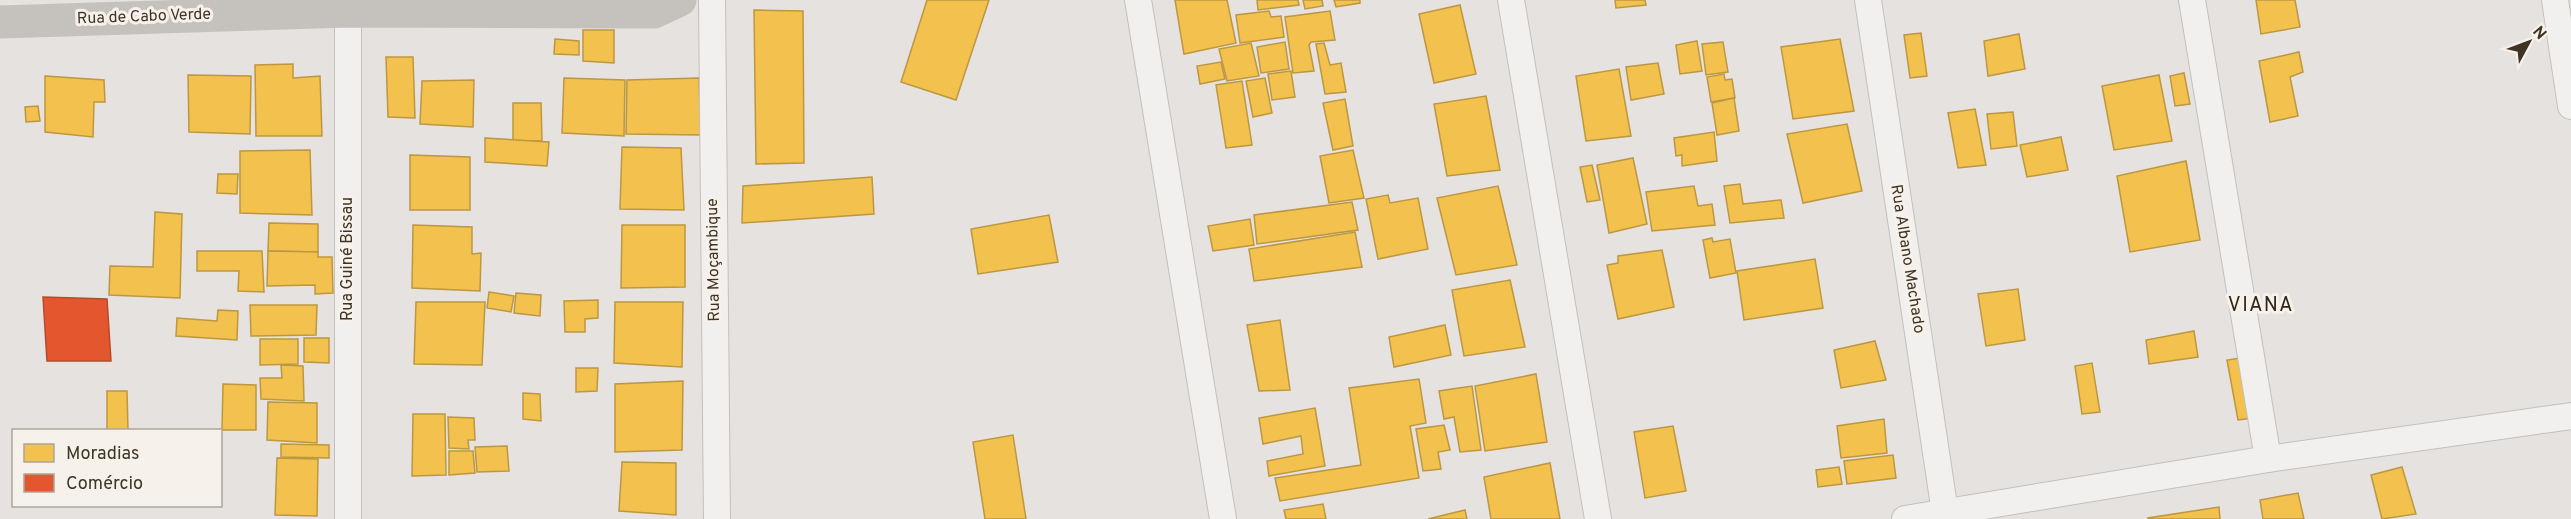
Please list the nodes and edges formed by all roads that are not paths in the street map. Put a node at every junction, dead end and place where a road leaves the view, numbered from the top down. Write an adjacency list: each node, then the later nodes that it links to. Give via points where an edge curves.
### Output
1 (680, 0): 8 (main road, Rua de Cabo Verde, via 654,12)
2 (712, 0): 15 (street, Rua Moçambique)
3 (1138, 0): 16 (street)
4 (1511, 0): 17 (street)
5 (1868, 0): 13 (street, Rua Albano Machado)
6 (2192, 0): 12 (street)
7 (2555, 0): 10 (street)
8 (348, 5): 9 (main road, Rua de Cabo Verde); 14 (street, Rua Guiné Bissau)
9 (0, 22)
10 (2571, 106)
11 (2571, 416): 12 (street)
12 (2268, 459): 13 (street)
13 (1945, 516): 18 (street)
14 (348, 519)
15 (717, 519)
16 (1223, 519)
17 (1598, 519)
18 (1905, 519)

